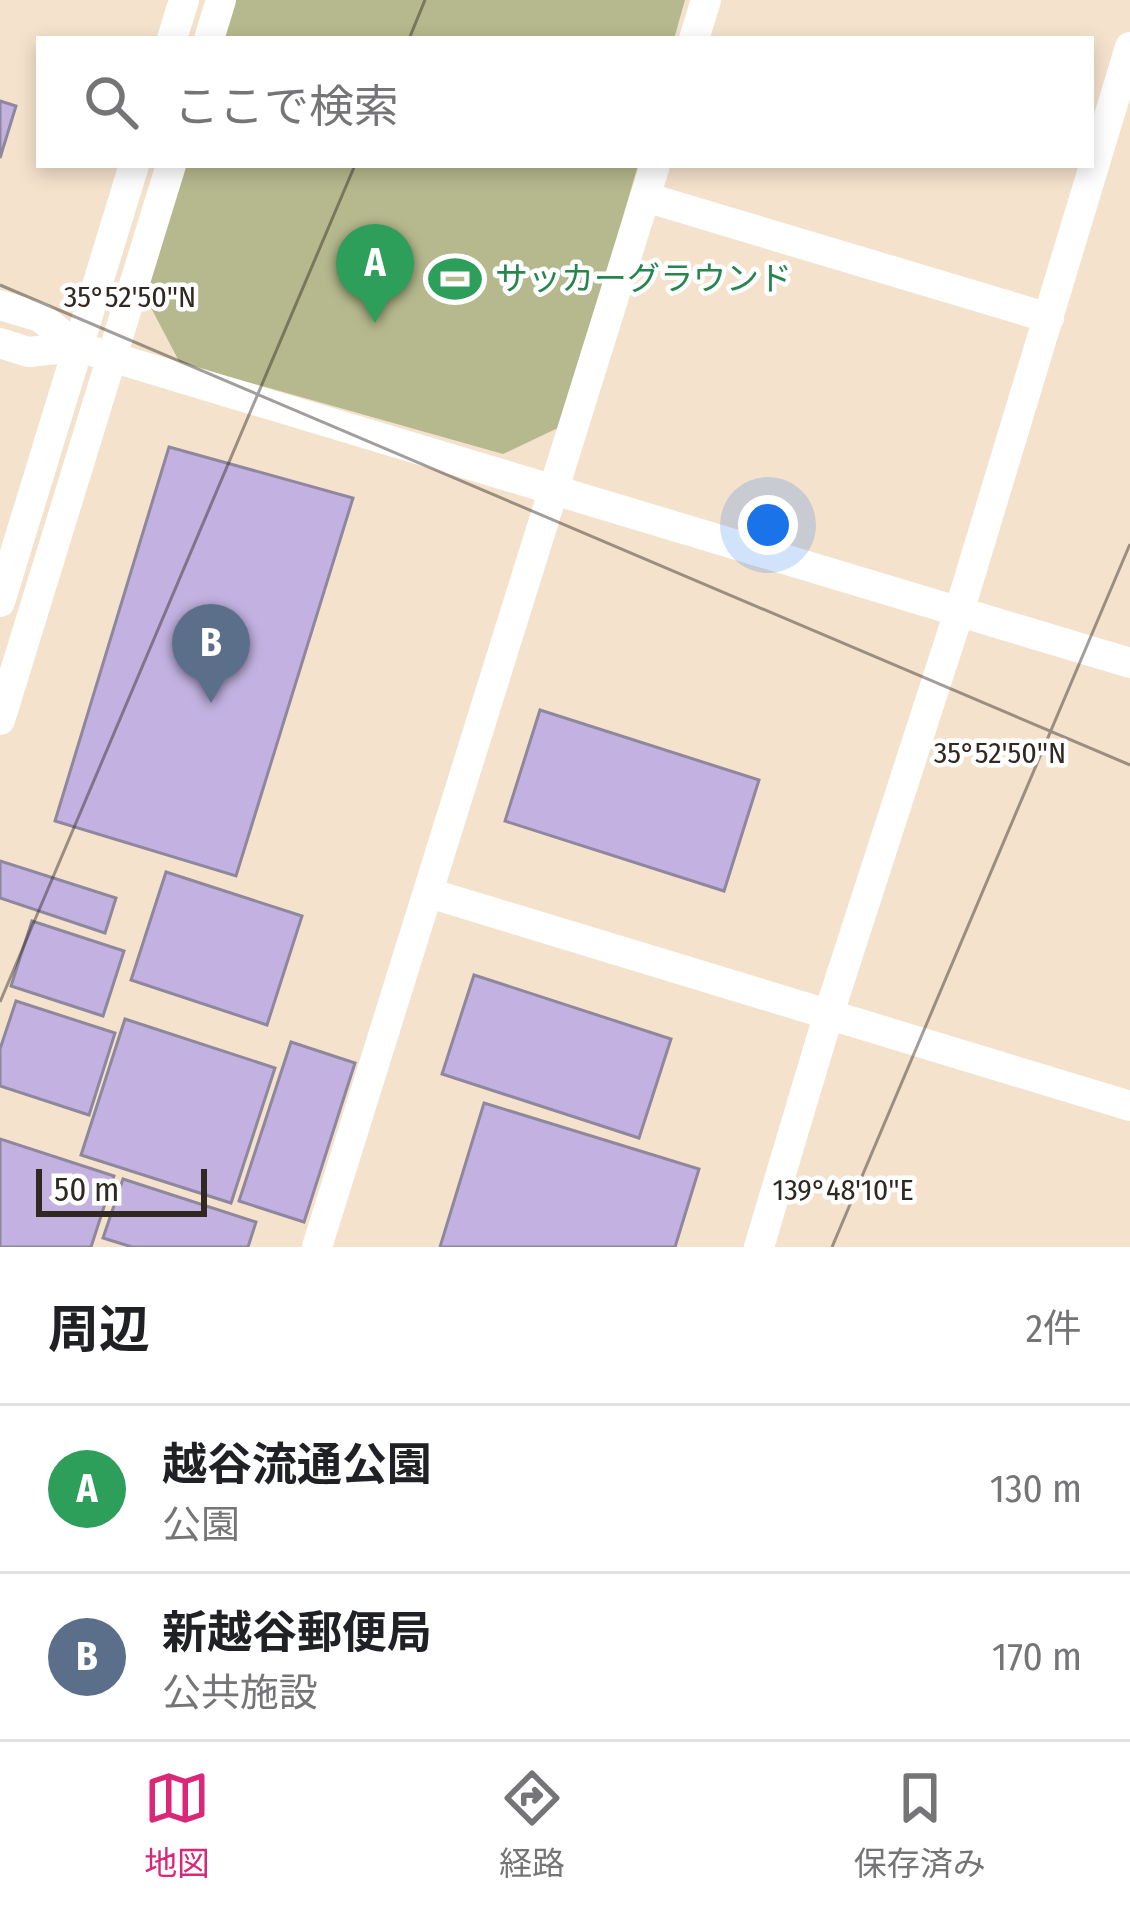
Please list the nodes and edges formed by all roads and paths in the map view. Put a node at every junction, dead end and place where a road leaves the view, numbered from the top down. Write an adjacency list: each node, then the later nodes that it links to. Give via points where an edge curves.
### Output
1 (184, 0): 4 (street)
2 (220, 0): 5 (street)
3 (706, 0): 6 (street)
4 (173, 36)
5 (210, 36)
6 (695, 36)
7 (1130, 47): 8 (street)
8 (1094, 167)
9 (133, 168): 17 (street)
10 (170, 168): 18 (street)
11 (654, 168): 13 (street)
12 (1094, 168): 15 (street)
13 (645, 197): 15 (street); 19 (street)
14 (0, 305): 17 (street, via 40,317)
15 (1049, 318): 21 (street)
16 (0, 343): 17 (street, via 28,352)
17 (78, 347): 18 (street); 20 (street)
18 (112, 358): 19 (street); 23 (street)
19 (556, 489): 21 (street); 24 (street)
20 (0, 602)
21 (959, 613): 22 (street); 25 (street)
22 (1130, 663)
23 (0, 720)
24 (429, 893): 25 (street); 27 (street)
25 (829, 1012): 26 (street); 28 (street)
26 (1130, 1106)
27 (316, 1247)
28 (759, 1247)

